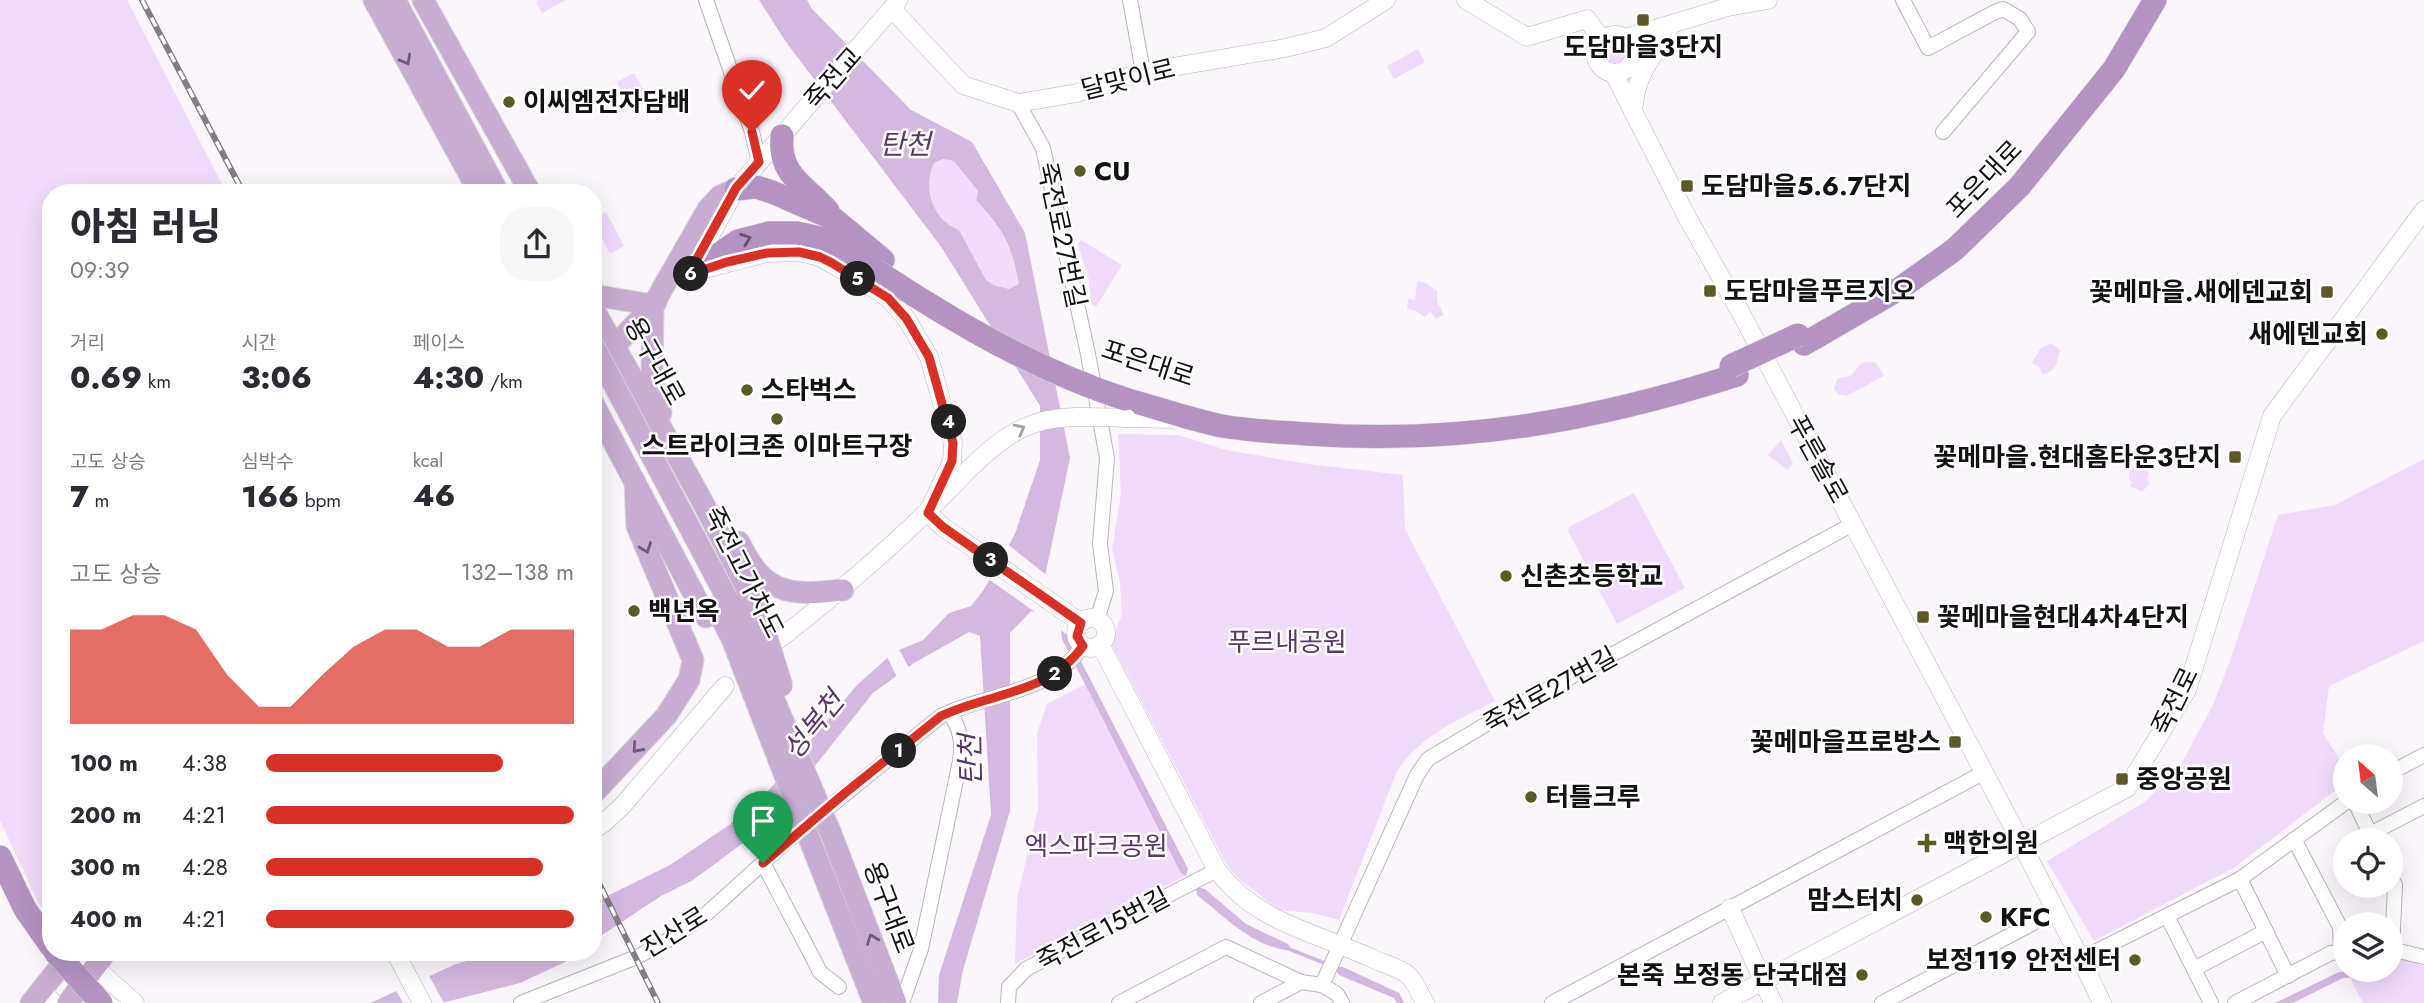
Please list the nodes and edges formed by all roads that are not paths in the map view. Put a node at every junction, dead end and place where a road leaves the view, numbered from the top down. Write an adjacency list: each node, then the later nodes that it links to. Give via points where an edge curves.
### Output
1 (374, 0): 24 (main road, one-way to 24)
2 (395, 0): 25 (main road)
3 (410, 0): 26 (main road)
4 (423, 0): 27 (main road)
5 (706, 0): 23 (street)
6 (1130, 0): 17 (street)
7 (1386, 0): 17 (street, 달맞이로, via 1326,38)
8 (1466, 0): 16 (street, via 1527,37 1587,19)
9 (1768, 0): 14 (street)
10 (1903, 0): 21 (street, via 1928,48 2003,9 2033,26)
11 (2138, 0): 35 (highway, 포은대로, via 2100,64 2005,181 1941,244)
12 (2155, 0): 35 (highway, 포은대로, via 2114,69 2019,187 1954,250 1899,289)
13 (890, 8): 19 (street, 달맞이로, via 963,85); 22 (street, 죽전교)
14 (1671, 25): 15 (street); 20 (street, via 1646,63)
15 (1625, 38): 16 (street, via 1618,35); 18 (street, via 1634,56 1626,70)
16 (1602, 40): 18 (street, via 1597,61)
17 (1143, 72): 19 (street, 달맞이로, via 1077,93)
18 (1614, 74): 20 (street, 푸른솔로)
19 (1018, 103): 49 (street, 죽전로27번길, via 1043,148 1106,447 1100,544 1106,591)
20 (1633, 112): 47 (street, 푸른솔로)
21 (1943, 132)
22 (784, 134): 23 (street, 죽전교); 30 (highway, via 780,151 785,167)
23 (759, 162): 28 (street, 죽전교)
24 (475, 184)
25 (494, 184)
26 (508, 184)
27 (526, 184)
28 (736, 188): 30 (highway, 포은대로, via 772,192); 32 (street, 죽전교); 34 (main road, 포은대로, via 708,209)
29 (2424, 210): 64 (street, 죽전로, via 2272,416 2186,690 2127,788)
30 (834, 219): 31 (highway, 포은대로)
31 (879, 265): 32 (highway, 포은대로, one-way to 31, via 738,241 769,233 825,240); 39 (highway, 포은대로, via 1067,365)
32 (688, 275): 34 (main road, 포은대로); 46 (street, via 767,253 799,252 832,263 888,298 929,357 953,443 952,461)
33 (602, 296): 34 (main road)
34 (653, 305): 36 (main road, 포은대로); 44 (main road, via 655,397)
35 (1801, 340): 37 (highway, bridge)
36 (604, 346): 40 (main road, 용구대로); 62 (main road, 죽전고가차도, bridge, via 746,634)
37 (1734, 370): 39 (highway, 포은대로, via 1602,401 1431,425 1352,425); 39 (highway, 포은대로, via 1604,412 1507,430 1433,436 1264,431)
38 (602, 389): 65 (main road, 죽전고가차도, bridge, via 732,639)
39 (1126, 402): 46 (street, one-way to 39, bridge, via 998,442 1028,424 1076,417)
40 (653, 416): 43 (main road, via 636,415 627,420 621,427); 44 (main road, 용구대로)
41 (602, 420): 43 (main road)
42 (602, 442): 43 (main road)
43 (620, 453): 45 (main road)
44 (676, 454): 48 (main road, via 704,476 751,564 768,581 795,593); 62 (main road, 용구대로, bridge, via 726,545 766,635)
45 (635, 482): 57 (main road, one-way to 57, via 637,526 692,660 689,680 666,716); 65 (main road, bridge, via 706,617)
46 (928, 513): 48 (street); 49 (street)
47 (1853, 524): 56 (street, 푸른솔로); 77 (street, 죽전로27번길, via 1427,759)
48 (843, 590): 50 (street)
49 (1083, 619): 51 (street, via 1077,636); 51 (street, via 1106,631 1105,640)
50 (778, 640)
51 (1087, 648): 53 (street, 진산로, via 1036,683); 68 (street)
52 (725, 686): 60 (street)
53 (946, 714): 67 (street, 진산로); 104 (street, via 961,731 960,761 921,949)
54 (2424, 755): 55 (street)
55 (2403, 766)
56 (1983, 773): 64 (street, 푸른솔로); 71 (street)
57 (602, 784)
58 (2424, 806): 61 (street)
59 (2333, 811): 63 (street)
60 (602, 824)
61 (2387, 828)
62 (830, 831): 103 (main road, 용구대로, one-way to 62)
63 (2294, 839): 69 (street); 73 (street)
64 (2022, 844): 72 (street, 푸른솔로); 92 (street, 죽전로)
65 (813, 848): 102 (main road, 용구대로)
66 (0, 857): 76 (highway)
67 (763, 863): 94 (street, via 820,972); 101 (street, 진산로, via 675,936 639,956)
68 (1217, 870): 77 (street, via 1242,898 1271,918); 105 (street, 죽전로15번길, via 1026,969 1009,986)
69 (2241, 879): 74 (street); 75 (street)
70 (0, 888): 80 (highway)
71 (1730, 908): 92 (street); 110 (street)
72 (2054, 912): 82 (street, 푸른솔로); 113 (street)
73 (2333, 914)
74 (2167, 916): 82 (street); 89 (street)
75 (2266, 931): 89 (street); 90 (street)
76 (42, 933)
77 (1341, 945): 93 (street); 109 (street, via 1408,975)
78 (2403, 952): 81 (street)
79 (2333, 953): 90 (street)
80 (42, 956)
81 (2424, 957)
82 (2081, 959): 114 (street, 푸른솔로)
83 (45, 961): 97 (highway)
84 (63, 961): 98 (highway, bridge)
85 (66, 961): 95 (main road)
86 (91, 961): 96 (main road)
87 (97, 961): 99 (street)
88 (400, 961): 100 (street)
89 (2194, 969): 115 (street)
90 (2288, 975): 116 (street)
91 (1301, 982): 93 (street); 106 (street, via 1226,947); 107 (street)
92 (1763, 982): 111 (street, 죽전로); 112 (street)
93 (1323, 983): 108 (street)
94 (839, 987)
95 (42, 999)
96 (68, 1003)
97 (81, 1003)
98 (101, 1003)
99 (135, 1003)
100 (422, 1003)
101 (521, 1003)
102 (874, 1003)
103 (896, 1003)
104 (902, 1003)
105 (1008, 1003)
106 (1119, 1003)
107 (1261, 1003)
108 (1342, 1003)
109 (1425, 1003)
110 (1552, 1003)
111 (1722, 1003)
112 (1773, 1003)
113 (1882, 1003)
114 (2102, 1003)
115 (2211, 1003)
116 (2235, 1003)

